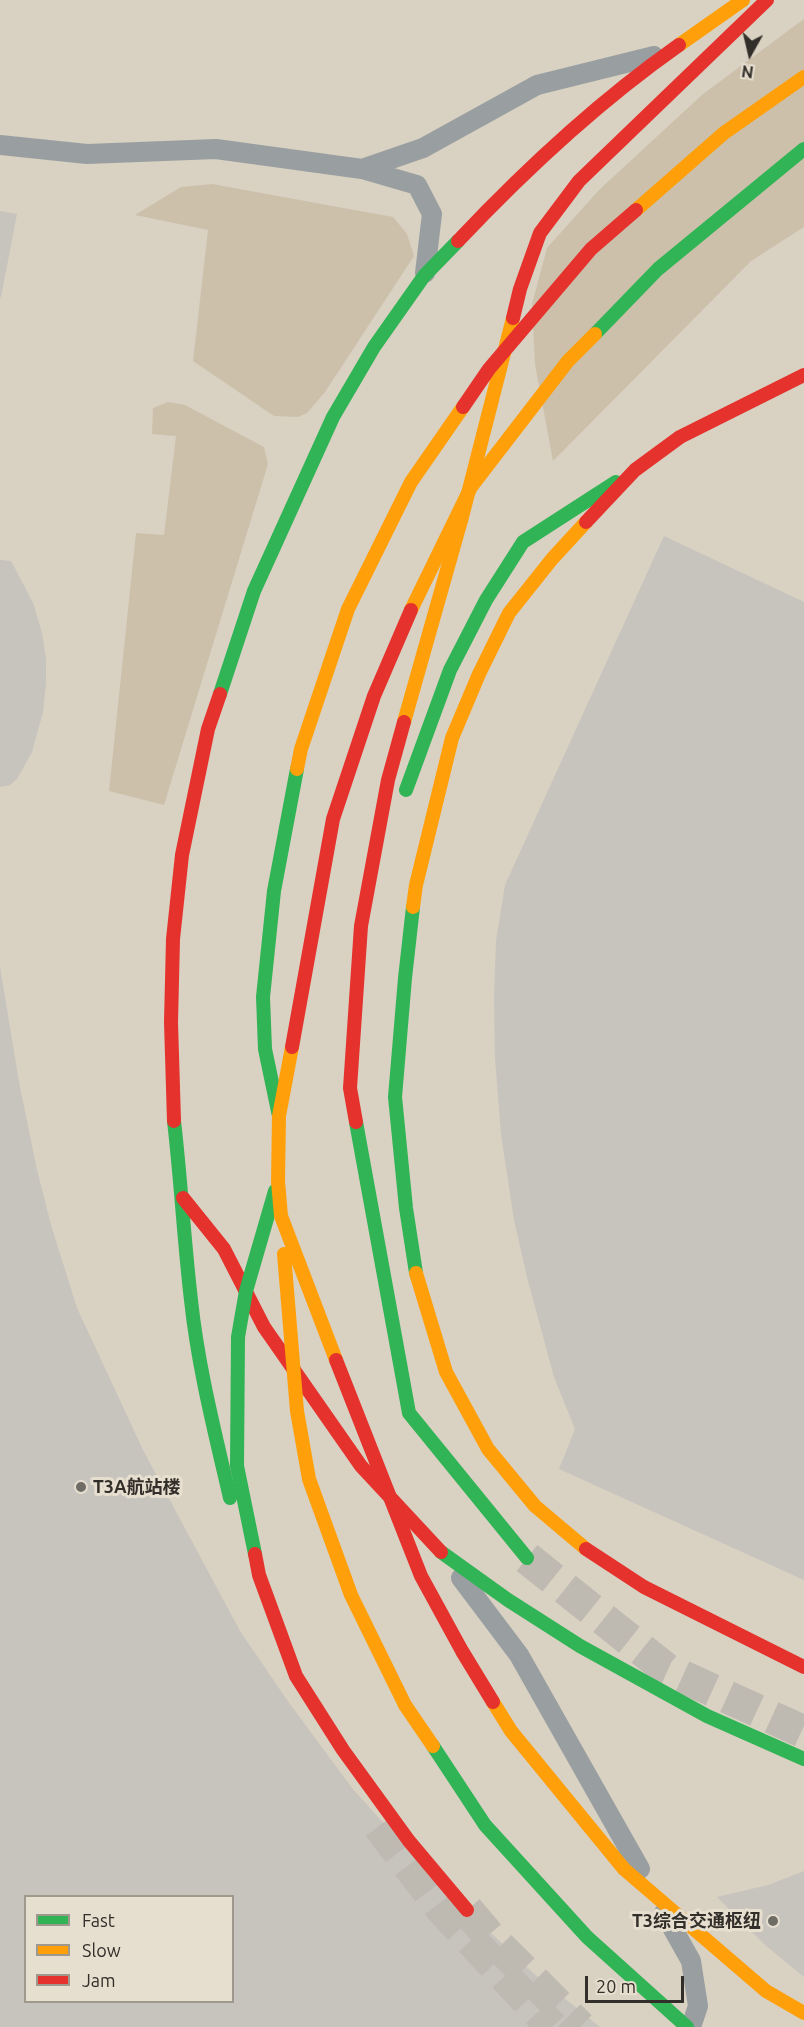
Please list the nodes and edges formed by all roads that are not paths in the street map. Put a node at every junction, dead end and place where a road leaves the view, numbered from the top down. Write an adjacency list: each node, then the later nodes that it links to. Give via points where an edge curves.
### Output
1 (743, 0): 3 (main road)
2 (767, 0): 13 (main road, via 579,181 540,233 520,289 462,517 388,780)
3 (668, 53): 7 (lane, via 537,84 423,148); 8 (main road, via 510,185)
4 (804, 77): 14 (main road, bridge, via 724,133 591,249 489,369 411,482 348,609 301,749 274,891 262,997 266,1049)
5 (0, 145): 7 (lane, via 87,154 216,149)
6 (804, 149): 14 (main road, bridge, via 658,269 568,361 471,487 421,587 374,696 333,819)
7 (362, 169): 8 (lane, via 417,186 432,214)
8 (424, 276): 16 (main road, via 374,347 333,417 254,591 208,729 182,855 173,939 173,1109)
9 (804, 375): 10 (main road, via 680,437)
10 (635, 470): 11 (main road, via 523,543 486,600 450,670); 20 (main road, via 552,559 509,613 452,738 416,885 405,978 395,1097 406,1208 417,1281 446,1372 488,1449 535,1506 592,1554 644,1587)
11 (403, 799)
12 (392, 831): 13 (main road)
13 (361, 927): 19 (main road, via 350,1088 408,1413)
14 (279, 1116): 15 (main road, bridge)
15 (278, 1180): 17 (main road, bridge); 23 (main road, bridge, via 246,1291 238,1337 237,1466 259,1575 296,1676 343,1750 409,1841)
16 (183, 1198): 18 (main road, via 224,1249 264,1327 361,1466); 22 (main road, via 191,1301 209,1408 253,1593)
17 (281, 1216): 24 (main road, bridge, via 421,1576 511,1731 624,1869 766,1991); 25 (main road, bridge, via 297,1411 309,1479 351,1595 405,1705 485,1824 586,1937)
18 (441, 1552): 21 (main road, via 580,1646 707,1716); 25 (lane, via 519,1655 691,1961 698,2006)
19 (527, 1558)
20 (804, 1667)
21 (804, 1759)
22 (346, 1778)
23 (467, 1910)
24 (804, 2013)
25 (689, 2027)

